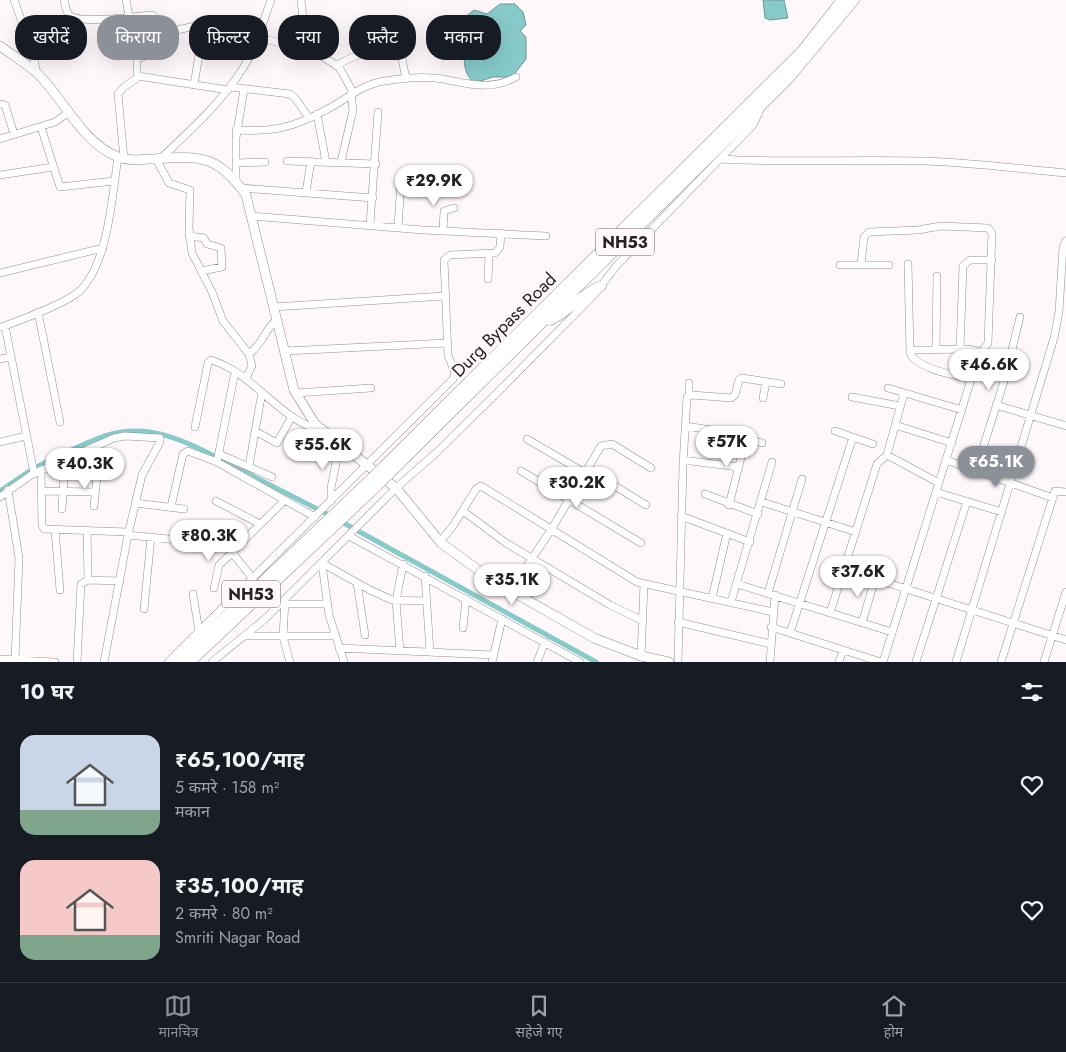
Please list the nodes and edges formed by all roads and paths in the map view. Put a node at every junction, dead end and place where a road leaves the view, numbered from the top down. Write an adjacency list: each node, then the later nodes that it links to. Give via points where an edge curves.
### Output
1 (14, 0): 18 (street)
2 (64, 0): 11 (street, via 68,12 74,17)
3 (126, 0): 8 (street)
4 (271, 0): 9 (street)
5 (301, 0): 10 (street)
6 (842, 0): 147 (highway, Durg Bypass Road / NH53, via 802,51)
7 (854, 0): 26 (highway, Durg Bypass Road / NH53, via 810,55)
8 (129, 15)
9 (265, 15)
10 (303, 15)
11 (97, 18)
12 (0, 46): 18 (main road)
13 (137, 60): 19 (street)
14 (198, 60): 22 (street)
15 (247, 60): 23 (street)
16 (325, 60): 17 (street)
17 (336, 66): 21 (street, via 357,54 394,50 400,54); 25 (street, via 344,74)
18 (37, 74): 28 (main road)
19 (138, 76): 22 (street); 36 (street, via 118,94)
20 (516, 77): 21 (street, via 498,85 483,86 443,79)
21 (406, 79): 25 (street, via 384,81)
22 (194, 85): 23 (street)
23 (229, 88): 24 (street); 37 (street)
24 (244, 89): 31 (street, via 290,94); 33 (street)
25 (352, 93): 30 (street); 43 (street, via 353,110)
26 (763, 102): 38 (street, via 753,125); 82 (highway, Durg Bypass Road / NH53)
27 (0, 104): 34 (street, via 5,105)
28 (69, 112): 32 (street); 36 (main road, via 100,148)
29 (378, 112): 45 (street)
30 (317, 114): 31 (street); 42 (street)
31 (309, 118): 33 (street, via 279,130)
32 (42, 127): 34 (street); 46 (street)
33 (236, 130): 44 (street)
34 (14, 134): 35 (street)
35 (0, 139)
36 (121, 158): 37 (main road, via 133,161); 50 (street)
37 (158, 159): 51 (main road, via 202,157); 60 (street, via 168,183 190,190)
38 (721, 159): 47 (street, via 924,161); 75 (street)
39 (287, 161): 40 (street)
40 (311, 161): 42 (street); 52 (street)
41 (265, 162): 44 (street)
42 (326, 162): 43 (street)
43 (341, 162): 45 (street)
44 (236, 163): 51 (street)
45 (376, 164): 53 (street)
46 (53, 168): 48 (street); 50 (street, via 58,186 62,188)
47 (1066, 173)
48 (0, 175)
49 (400, 180): 57 (street)
50 (114, 181): 63 (street)
51 (238, 184): 52 (street); 55 (main road, via 246,195)
52 (306, 192): 53 (street)
53 (373, 198): 56 (street)
54 (454, 208): 58 (street, via 444,211)
55 (251, 216): 56 (street); 77 (main road)
56 (370, 225): 57 (street)
57 (398, 228): 58 (street)
58 (442, 230): 59 (street)
59 (501, 234): 61 (street); 64 (street, via 498,251)
60 (189, 236): 71 (street, via 192,253); 71 (street, via 204,238 207,244 222,248 222,267)
61 (546, 236)
62 (1066, 241): 65 (street)
63 (103, 248): 72 (street); 78 (street, via 96,270 74,296)
64 (489, 254): 74 (street); 76 (street, via 446,256 442,265)
65 (1064, 254): 79 (street)
66 (992, 260): 69 (street, via 991,230 941,226 869,232 864,237); 88 (street, via 970,260 963,266); 90 (street, via 988,343)
67 (908, 264): 86 (street)
68 (840, 265): 69 (street)
69 (862, 265): 70 (street)
70 (889, 265)
71 (201, 272): 91 (street, via 223,321)
72 (0, 273)
73 (937, 276): 87 (street)
74 (488, 279)
75 (600, 286): 82 (highway, via 563,314); 153 (street, via 443,446)
76 (444, 296): 77 (street); 85 (street)
77 (274, 307): 81 (main road)
78 (38, 312): 83 (street); 115 (street)
79 (1062, 314): 114 (street)
80 (1020, 317): 97 (street)
81 (277, 319): 89 (main road); 91 (street, via 267,328 262,342)
82 (543, 322): 147 (highway, Durg Bypass Road / NH53)
83 (3, 326): 84 (street)
84 (4, 335): 92 (street)
85 (447, 343): 89 (street); 140 (street, via 449,361 455,373 453,379)
86 (910, 350): 87 (street); 98 (street, via 917,363)
87 (936, 350): 88 (street)
88 (960, 350): 90 (street)
89 (284, 351): 105 (main road)
90 (981, 352): 94 (street)
91 (249, 354): 96 (street, via 252,366)
92 (11, 357): 93 (street); 123 (street)
93 (0, 359)
94 (975, 368): 97 (street); 98 (street)
95 (235, 372): 96 (street); 119 (street, via 209,361); 132 (street)
96 (246, 378): 104 (street)
97 (1005, 378): 111 (street)
98 (971, 379): 112 (street)
99 (766, 382): 101 (street); 107 (street, via 747,378 739,380 731,398); 109 (street)
100 (689, 384): 107 (street)
101 (781, 384)
102 (371, 388): 105 (street)
103 (888, 388): 106 (street)
104 (262, 392): 113 (street); 120 (street)
105 (296, 393): 121 (main road)
106 (904, 393): 110 (street); 112 (street)
107 (689, 395): 117 (street)
108 (852, 397): 110 (street)
109 (763, 398)
110 (900, 406): 116 (street)
111 (996, 406): 114 (street); 143 (street)
112 (962, 410): 130 (street)
113 (292, 416): 120 (street, via 277,443); 121 (street, via 306,426)
114 (1031, 416): 118 (street); 151 (street)
115 (60, 422)
116 (895, 425): 130 (street); 133 (street)
117 (685, 426): 125 (street); 135 (street)
118 (1066, 426)
119 (195, 427)
120 (255, 431): 139 (street)
121 (323, 431): 128 (main road)
122 (835, 431): 124 (street)
123 (26, 436): 127 (street); 144 (street)
124 (853, 437): 131 (street); 182 (street)
125 (746, 438): 129 (street); 141 (street)
126 (527, 439): 146 (street)
127 (0, 442)
128 (340, 443): 140 (main road); 166 (street)
129 (762, 443)
130 (952, 443): 136 (street)
131 (873, 444)
132 (219, 454): 137 (street); 139 (street)
133 (887, 455): 152 (street); 188 (street, via 877,464)
134 (65, 459): 144 (street); 156 (street); 168 (street, via 120,436 159,438 160,442 144,470)
135 (683, 460): 141 (street); 180 (street)
136 (946, 460): 143 (street); 152 (street)
137 (217, 462): 164 (street); 173 (street, via 188,451 184,453)
138 (772, 462): 169 (street)
139 (250, 466): 149 (street)
140 (366, 466): 153 (main road); 166 (street)
141 (739, 467): 170 (street)
142 (651, 468): 146 (street, via 608,444 601,446)
143 (976, 470): 151 (street)
144 (38, 471): 154 (street); 155 (street)
145 (521, 471): 163 (street)
146 (586, 471): 163 (street); 171 (street)
147 (384, 472): 184 (highway, Durg Bypass Road / NH53, bridge)
148 (97, 476): 157 (street)
149 (272, 477)
150 (802, 479): 177 (street)
151 (1011, 481): 162 (street); 178 (street)
152 (939, 483): 158 (street)
153 (396, 488): 191 (street); 193 (main road)
154 (8, 490): 161 (street); 255 (street, via 19,558)
155 (41, 491): 156 (street); 185 (street, via 42,526)
156 (63, 491): 157 (street); 174 (street)
157 (96, 492): 172 (street)
158 (936, 492): 167 (street); 210 (street)
159 (1066, 492): 162 (street, via 1056,490)
160 (704, 494): 170 (street)
161 (0, 497)
162 (1053, 498): 234 (street)
163 (569, 499): 186 (street); 195 (street)
164 (285, 500): 181 (street); 183 (street)
165 (216, 501): 183 (street)
166 (331, 501): 181 (street)
167 (967, 501): 178 (street); 218 (street)
168 (135, 502): 173 (street); 190 (street)
169 (762, 502): 177 (street); 179 (street)
170 (729, 504): 179 (street)
171 (646, 505)
172 (94, 506)
173 (171, 507): 175 (street)
174 (62, 509)
175 (184, 509)
176 (463, 511): 186 (street, via 481,486); 193 (street); 197 (street)
177 (792, 512): 182 (street); 215 (street)
178 (1002, 512): 227 (street)
179 (758, 514): 194 (street)
180 (682, 516): 189 (street); 213 (street)
181 (315, 517): 202 (street)
182 (826, 522): 188 (street); 224 (street)
183 (260, 524): 196 (street)
184 (328, 527): 260 (highway, Durg Bypass Road / NH53); 261 (highway, Durg Bypass Road / NH53)
185 (55, 530): 187 (street); 211 (street)
186 (551, 530): 197 (street); 207 (street)
187 (87, 531): 190 (street); 204 (street)
188 (856, 532): 200 (street)
189 (727, 533): 194 (street); 217 (street)
190 (128, 534): 192 (street); 205 (street)
191 (349, 536): 198 (street); 199 (street)
192 (151, 537): 196 (street, via 182,539 192,525); 226 (street)
193 (440, 542): 212 (main road)
194 (750, 542): 208 (street)
195 (641, 543)
196 (234, 550): 202 (street); 209 (street, via 219,565)
197 (533, 558): 212 (street); 231 (street, via 610,605)
198 (322, 563): 206 (street); 222 (street); 225 (street)
199 (403, 564): 201 (street); 220 (street)
200 (844, 570): 203 (street); 229 (street)
201 (425, 576): 219 (street); 221 (street)
202 (253, 579): 237 (street)
203 (875, 579): 210 (street); 233 (street)
204 (88, 580): 205 (street); 257 (street, via 80,586)
205 (120, 581): 258 (street)
206 (357, 583): 220 (street); 240 (street)
207 (644, 584): 213 (street); 231 (street)
208 (737, 584): 215 (street); 223 (street)
209 (214, 588)
210 (906, 588): 218 (street); 238 (street)
211 (60, 590)
212 (510, 591): 252 (main road, via 594,638)
213 (680, 591): 217 (street); 232 (street)
214 (193, 594): 237 (street)
215 (771, 594): 224 (street); 228 (street)
216 (1065, 596): 243 (street)
217 (712, 598): 223 (street)
218 (937, 598): 227 (street); 272 (street)
219 (466, 599): 230 (street); 236 (street)
220 (396, 601): 221 (street); 250 (street)
221 (426, 601): 251 (street)
222 (285, 602): 225 (street); 241 (street); 244 (street)
223 (731, 602): 228 (street)
224 (800, 603): 229 (street); 239 (street)
225 (328, 604): 242 (street)
226 (144, 609)
227 (972, 610): 234 (street); 273 (street)
228 (773, 612): 235 (street)
229 (830, 613): 233 (street)
230 (502, 618): 246 (street); 253 (street)
231 (644, 621): 252 (street)
232 (678, 622): 247 (street); 268 (street)
233 (862, 623): 238 (street)
234 (1012, 623): 243 (street); 274 (street)
235 (771, 627): 239 (street); 247 (street)
236 (462, 628)
237 (199, 632): 259 (street)
238 (892, 632): 271 (street)
239 (790, 633): 249 (street)
240 (365, 635)
241 (245, 636): 244 (street); 262 (street)
242 (336, 636): 244 (street); 248 (street)
243 (1052, 636): 245 (street); 275 (street)
244 (283, 637): 263 (street)
245 (1066, 640)
246 (546, 642): 265 (street); 266 (street)
247 (771, 644): 269 (street)
248 (339, 648): 250 (street); 264 (street)
249 (843, 650): 270 (street); 271 (street)
250 (400, 651): 251 (street)
251 (430, 652): 253 (street)
252 (641, 656): 267 (main road)
253 (493, 658)
254 (0, 660): 255 (street)
255 (15, 660): 256 (street)
256 (55, 662)
257 (77, 662)
258 (104, 662)
259 (168, 662)
260 (178, 662)
261 (190, 662)
262 (212, 662)
263 (290, 662)
264 (344, 662)
265 (537, 662)
266 (580, 662)
267 (668, 662)
268 (678, 662)
269 (770, 662)
270 (839, 662)
271 (882, 662)
272 (916, 662)
273 (956, 662)
274 (1001, 662)
275 (1044, 662)

